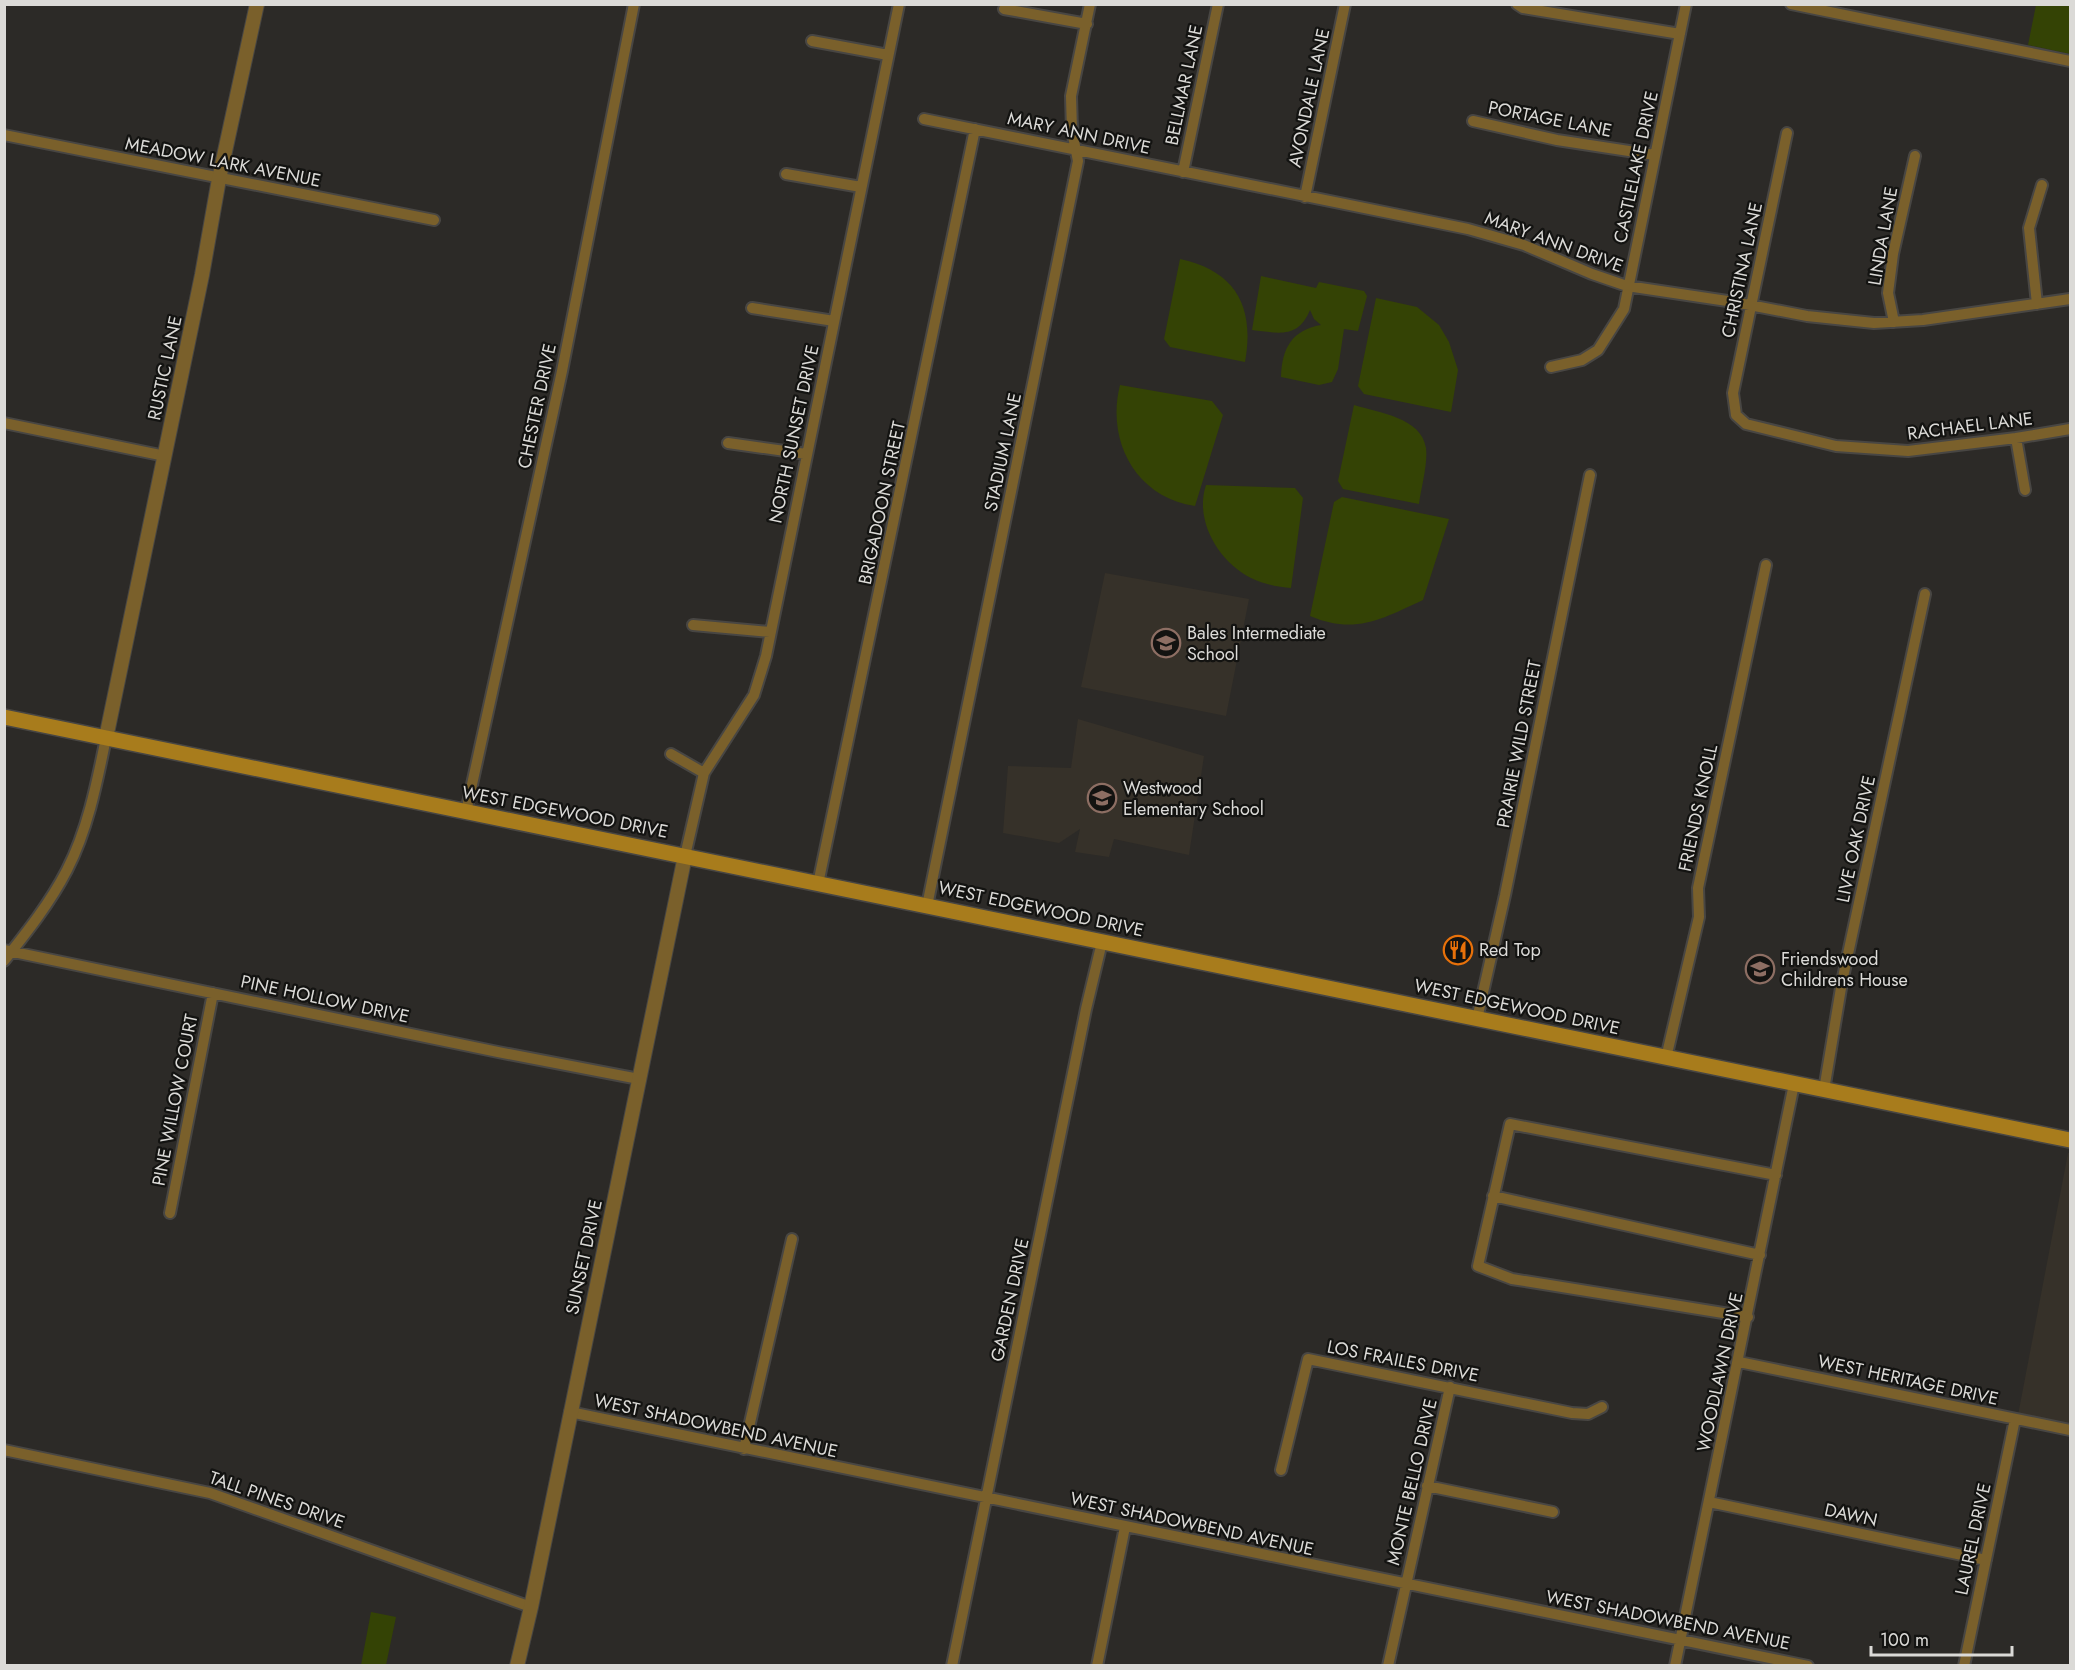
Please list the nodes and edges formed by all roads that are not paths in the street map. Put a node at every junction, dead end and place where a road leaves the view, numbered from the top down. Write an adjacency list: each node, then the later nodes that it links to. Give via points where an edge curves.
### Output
1 (257, 4): 27 (street, RUSTIC LANE)
2 (634, 4): 57 (street, CHESTER DRIVE, via 559,383)
3 (899, 4): 15 (street, NORTH SUNSET DRIVE)
4 (1090, 4): 12 (street, STADIUM LANE)
5 (1218, 4): 25 (street, BELLMAR LANE)
6 (1345, 4): 30 (street, AVONDALE LANE)
7 (1517, 4): 13 (street)
8 (1686, 4): 13 (street, CASTLELAKE DRIVE)
9 (1791, 4): 10 (street)
10 (1806, 6): 16 (street)
11 (1004, 9): 12 (street)
12 (1087, 24): 22 (street, STADIUM LANE, via 1071,96)
13 (1680, 34): 23 (street, CASTLELAKE DRIVE)
14 (812, 41): 15 (street)
15 (888, 55): 29 (street, NORTH SUNSET DRIVE)
16 (2070, 61)
17 (924, 120): 19 (street, MARY ANN DRIVE)
18 (1473, 121): 23 (street, PORTAGE LANE, via 1557,140)
19 (975, 129): 22 (street, MARY ANN DRIVE); 59 (street, BRIGADOON STREET)
20 (1787, 133): 35 (street, CHRISTINA LANE)
21 (4, 135): 27 (street, MEADOW LARK AVENUE)
22 (1076, 150): 25 (street, MARY ANN DRIVE); 60 (street, STADIUM LANE, via 1078,160 1061,254)
23 (1655, 155): 32 (street, CASTLELAKE DRIVE)
24 (1915, 156): 38 (street, LINDA LANE, via 1888,293)
25 (1183, 172): 30 (street, MARY ANN DRIVE)
26 (786, 174): 29 (street)
27 (219, 178): 31 (street, MEADOW LARK AVENUE); 46 (street, RUSTIC LANE)
28 (2042, 185): 34 (street, via 2029,228)
29 (861, 186): 37 (street, NORTH SUNSET DRIVE)
30 (1305, 197): 32 (street, MARY ANN DRIVE, via 1468,229 1524,245)
31 (434, 220)
32 (1628, 286): 35 (street, MARY ANN DRIVE); 39 (street, CASTLELAKE DRIVE, via 1624,309 1598,350 1582,360)
33 (2070, 299): 34 (street, MARY ANN DRIVE)
34 (2037, 304): 38 (street, MARY ANN DRIVE)
35 (1752, 305): 38 (street, MARY ANN DRIVE, via 1874,324); 40 (street, CHRISTINA LANE, via 1733,393)
36 (752, 308): 37 (street)
37 (834, 321): 45 (street, NORTH SUNSET DRIVE)
38 (1894, 322)
39 (1551, 367)
40 (1736, 415): 43 (street, RACHAEL LANE, via 1746,424 1836,446 1908,451)
41 (4, 423): 46 (street)
42 (2070, 429): 43 (street, RACHAEL LANE)
43 (2016, 438): 48 (street)
44 (728, 443): 45 (street)
45 (806, 454): 52 (street, NORTH SUNSET DRIVE)
46 (165, 456): 54 (street, RUSTIC LANE)
47 (1590, 476): 65 (street, PRAIRIE WILD STREET)
48 (2025, 490)
49 (1766, 565): 66 (street, FRIENDS KNOLL, via 1698,888 1699,917)
50 (1925, 594): 69 (street, LIVE OAK DRIVE, via 1842,982)
51 (693, 625): 52 (street)
52 (770, 632): 56 (street, NORTH SUNSET DRIVE, via 754,695)
53 (4, 717): 54 (main road, WEST EDGEWOOD DRIVE)
54 (106, 738): 57 (main road, WEST EDGEWOOD DRIVE); 62 (street, via 96,785 67,869 41,912)
55 (671, 754): 56 (street)
56 (704, 773): 58 (street, NORTH SUNSET DRIVE)
57 (466, 812): 58 (main road, WEST EDGEWOOD DRIVE)
58 (685, 856): 59 (main road, WEST EDGEWOOD DRIVE); 67 (street, SUNSET DRIVE)
59 (818, 884): 60 (main road, WEST EDGEWOOD DRIVE)
60 (927, 906): 61 (main road, WEST EDGEWOOD DRIVE)
61 (1102, 942): 65 (main road, WEST EDGEWOOD DRIVE); 87 (street, GARDEN DRIVE)
62 (8, 950): 63 (street); 64 (street, PINE HOLLOW DRIVE)
63 (4, 961)
64 (213, 993): 67 (street, PINE HOLLOW DRIVE); 73 (street, PINE WILLOW COURT)
65 (1477, 1019): 66 (main road, WEST EDGEWOOD DRIVE)
66 (1666, 1058): 68 (main road, WEST EDGEWOOD DRIVE)
67 (639, 1079): 80 (street, SUNSET DRIVE)
68 (1794, 1084): 69 (main road, WEST EDGEWOOD DRIVE); 71 (street, WOODLAWN DRIVE)
69 (1824, 1090): 70 (main road, WEST EDGEWOOD DRIVE)
70 (2070, 1140)
71 (1776, 1175): 72 (street, via 1509,1124); 75 (street, WOODLAWN DRIVE)
72 (1493, 1196): 75 (street); 76 (street, via 1478,1266 1512,1279)
73 (170, 1213)
74 (792, 1239): 83 (street)
75 (1760, 1256): 76 (street, WOODLAWN DRIVE)
76 (1748, 1317): 77 (street, WOODLAWN DRIVE)
77 (1739, 1362): 81 (street, WEST HERITAGE DRIVE); 88 (street, WOODLAWN DRIVE)
78 (1450, 1387): 79 (street, LOS FRAILES DRIVE, via 1572,1413 1588,1414); 85 (street, LOS FRAILES DRIVE, via 1308,1359); 86 (street, MONTE BELLO DRIVE)
79 (1602, 1407)
80 (570, 1413): 83 (street, WEST SHADOWBEND AVENUE); 93 (street, SUNSET DRIVE)
81 (2015, 1419): 82 (street, WEST HERITAGE DRIVE); 91 (street, LAUREL DRIVE)
82 (2070, 1430)
83 (744, 1449): 87 (street, WEST SHADOWBEND AVENUE)
84 (4, 1450): 93 (street, TALL PINES DRIVE, via 210,1493)
85 (1281, 1470)
86 (1427, 1486): 89 (street); 92 (street, MONTE BELLO DRIVE)
87 (986, 1498): 90 (street, WEST SHADOWBEND AVENUE); 96 (street, GARDEN DRIVE)
88 (1709, 1502): 91 (street, DAWN); 94 (street, WOODLAWN DRIVE)
89 (1552, 1512)
90 (1125, 1527): 92 (street, WEST SHADOWBEND AVENUE); 97 (street)
91 (1986, 1560): 101 (street, LAUREL DRIVE)
92 (1405, 1584): 94 (street, WEST SHADOWBEND AVENUE); 98 (street, MONTE BELLO DRIVE)
93 (531, 1608): 95 (street, SUNSET DRIVE)
94 (1681, 1640): 99 (street, WOODLAWN DRIVE); 100 (street, WEST SHADOWBEND AVENUE)
95 (517, 1665)
96 (952, 1665)
97 (1097, 1665)
98 (1388, 1665)
99 (1675, 1665)
100 (1808, 1665)
101 (1964, 1665)

